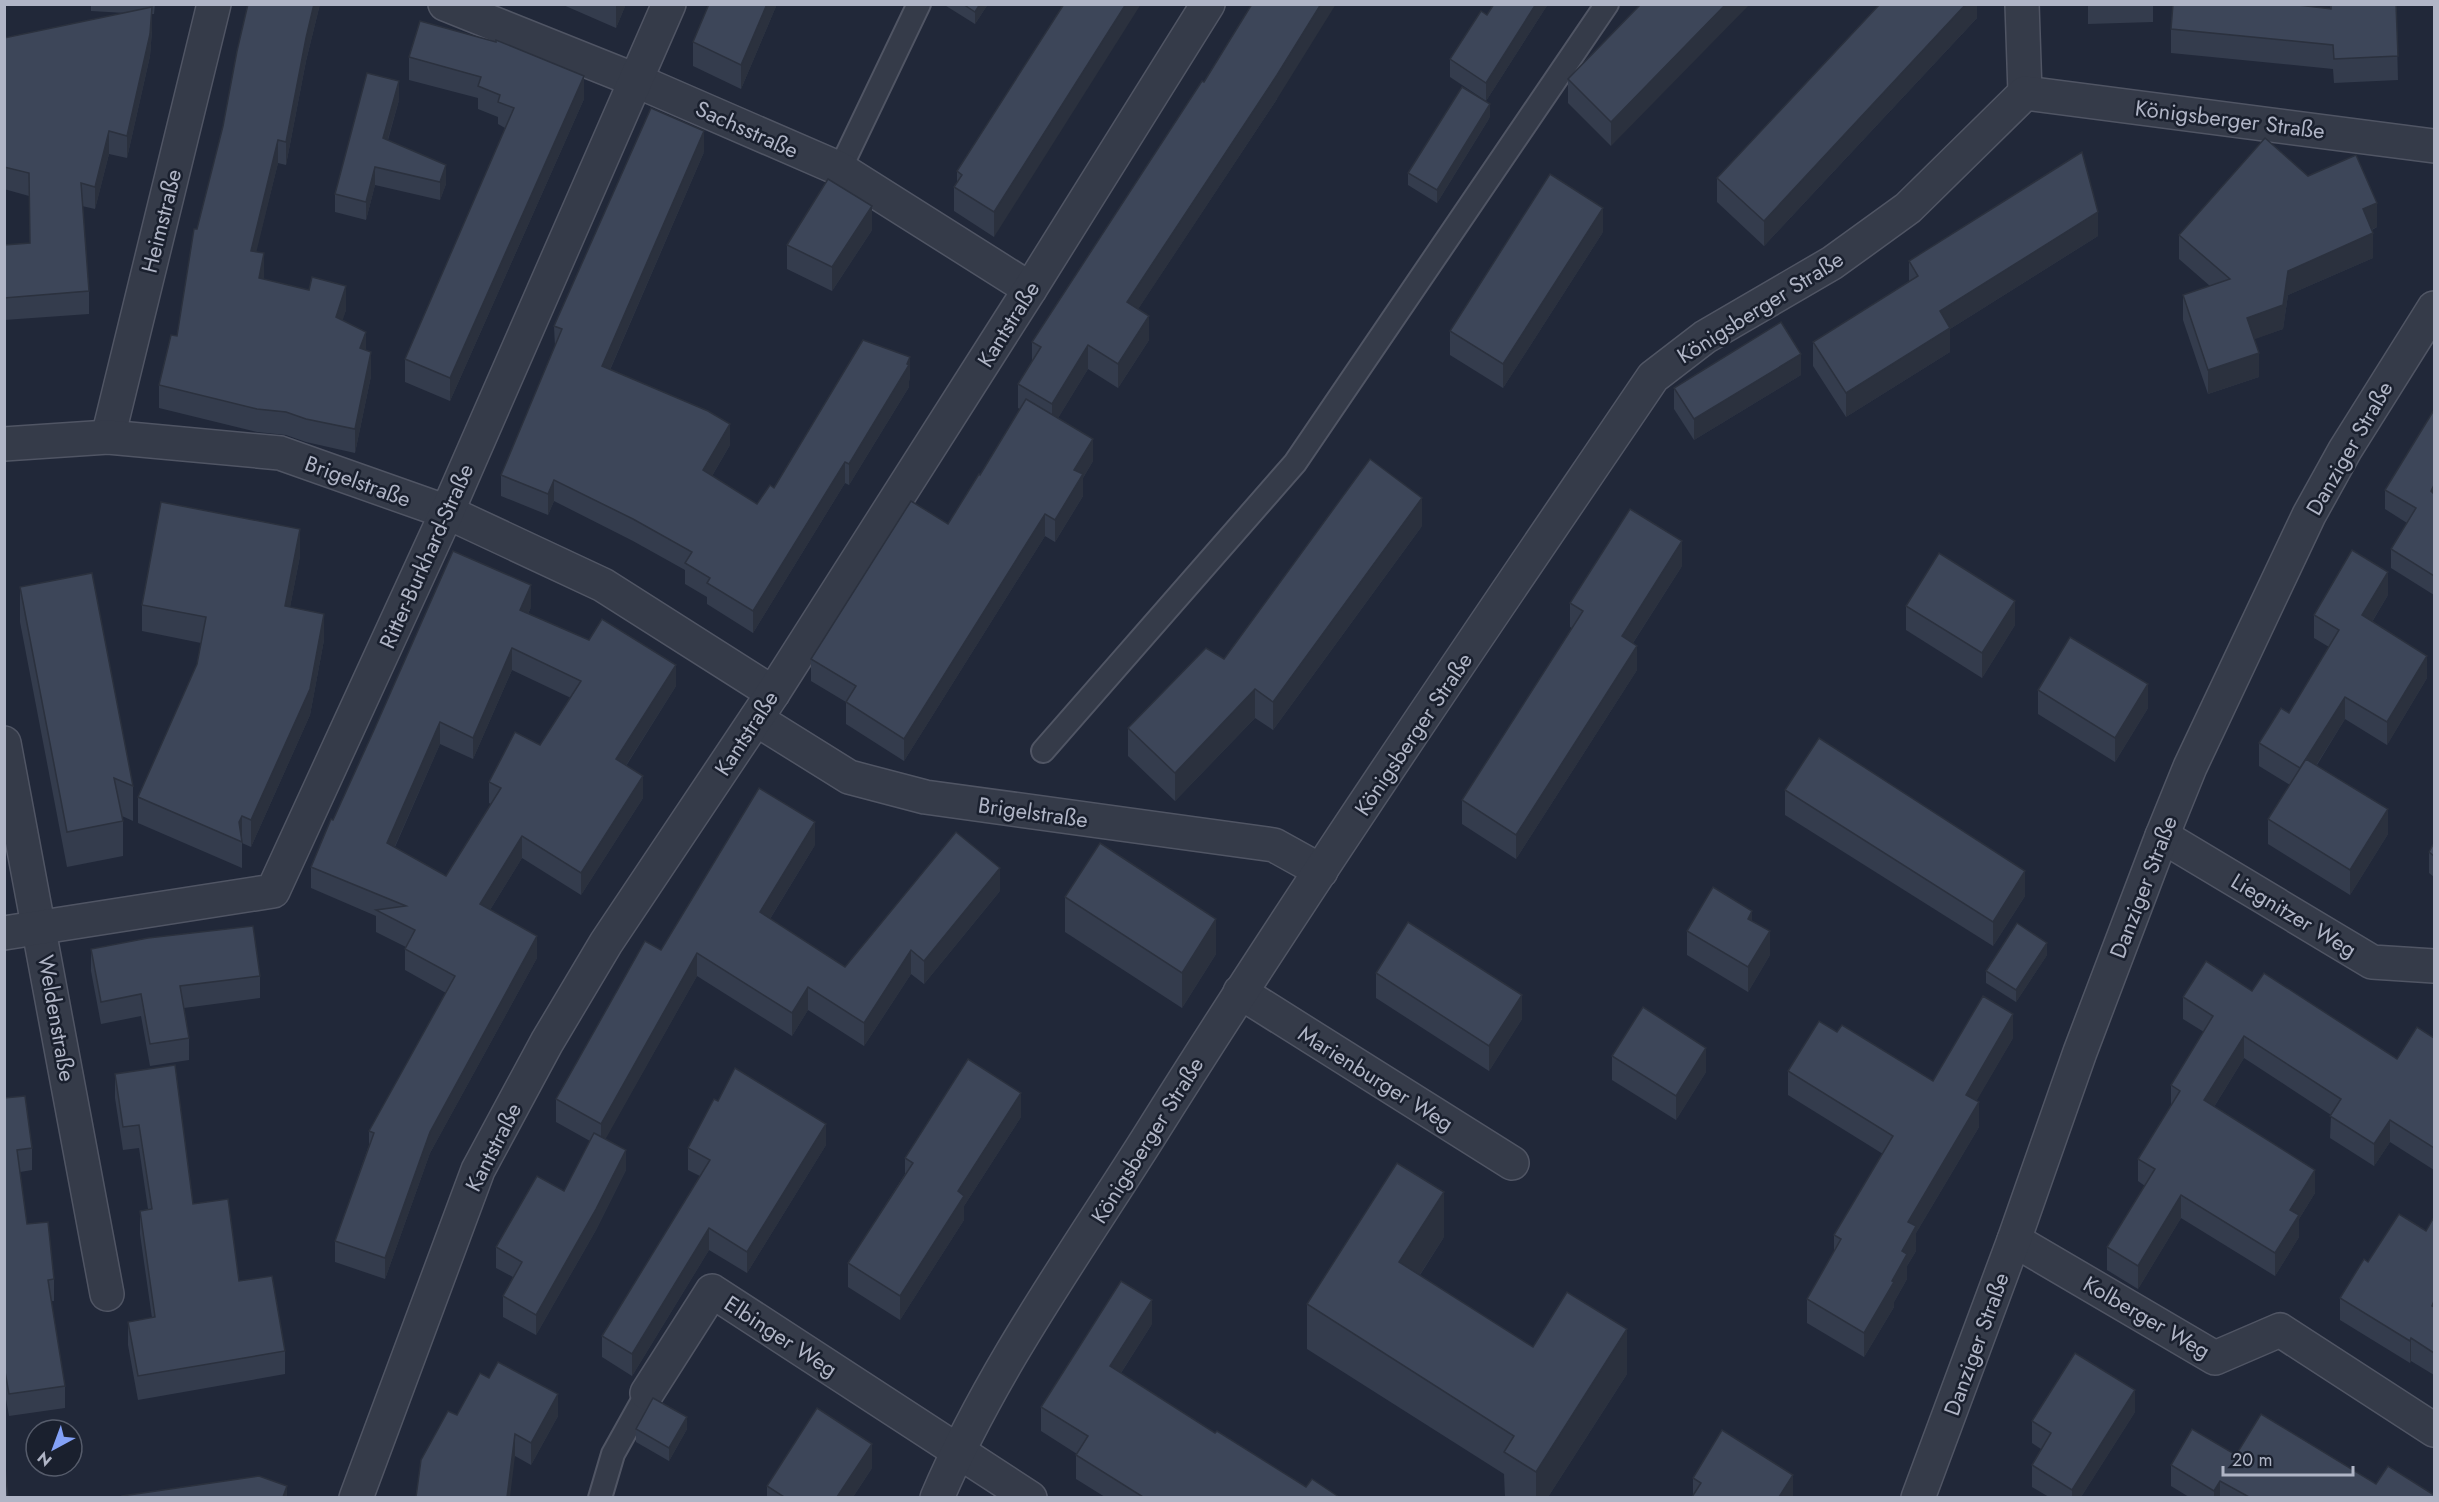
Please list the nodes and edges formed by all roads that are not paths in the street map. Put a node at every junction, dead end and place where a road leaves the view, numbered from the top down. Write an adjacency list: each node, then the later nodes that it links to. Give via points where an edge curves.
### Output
1 (214, 4): 14 (street, Heimstraße)
2 (445, 4): 8 (street, Sachsstraße)
3 (669, 4): 8 (street, Ritter-Burkhard-Straße)
4 (919, 4): 11 (lane)
5 (1208, 4): 12 (street, Kantstraße)
6 (1607, 4): 19 (lane, via 1295,463)
7 (2022, 4): 9 (street)
8 (635, 80): 11 (street, Sachsstraße); 16 (street, Ritter-Burkhard-Straße)
9 (2025, 93): 10 (street, Königsberger Straße); 21 (street, Königsberger Straße, via 1908,208 1832,263 1706,337 1653,377)
10 (2434, 146)
11 (840, 169): 12 (street, Sachsstraße)
12 (1030, 290): 17 (street, Kantstraße)
13 (2434, 308): 20 (street, Danziger Straße, via 2344,450 2309,515 2190,767)
14 (108, 437): 15 (street, Brigelstraße); 16 (street, Brigelstraße, via 280,453)
15 (4, 444)
16 (447, 512): 17 (street, Brigelstraße, via 603,585); 22 (street, Ritter-Burkhard-Straße, via 273,891)
17 (765, 706): 21 (street, Brigelstraße, via 849,777 925,797 1274,845); 32 (street, Kantstraße, via 606,943 478,1170)
18 (4, 743): 22 (street, Weldenstraße)
19 (1043, 751)
20 (2162, 836): 24 (street, Liegnitzer Weg, via 2372,962); 27 (street, Danziger Straße)
21 (1321, 871): 25 (street, Königsberger Straße)
22 (40, 928): 23 (street); 28 (street, Weldenstraße)
23 (4, 933)
24 (2434, 966)
25 (1240, 992): 26 (street, Marienburger Weg); 31 (street, Königsberger Straße, via 1022,1338)
26 (1512, 1163)
27 (2014, 1240): 30 (street, Kolberger Weg, via 2216,1358 2280,1330); 36 (street, Danziger Straße)
28 (107, 1294)
29 (647, 1393): 31 (street, Elbinger Weg, via 712,1291); 33 (lane, Elbinger Weg, via 613,1454)
30 (2434, 1430)
31 (957, 1450): 34 (street, Königsberger Straße); 35 (street)
32 (356, 1497)
33 (600, 1497)
34 (938, 1497)
35 (1030, 1497)
36 (1918, 1497)

